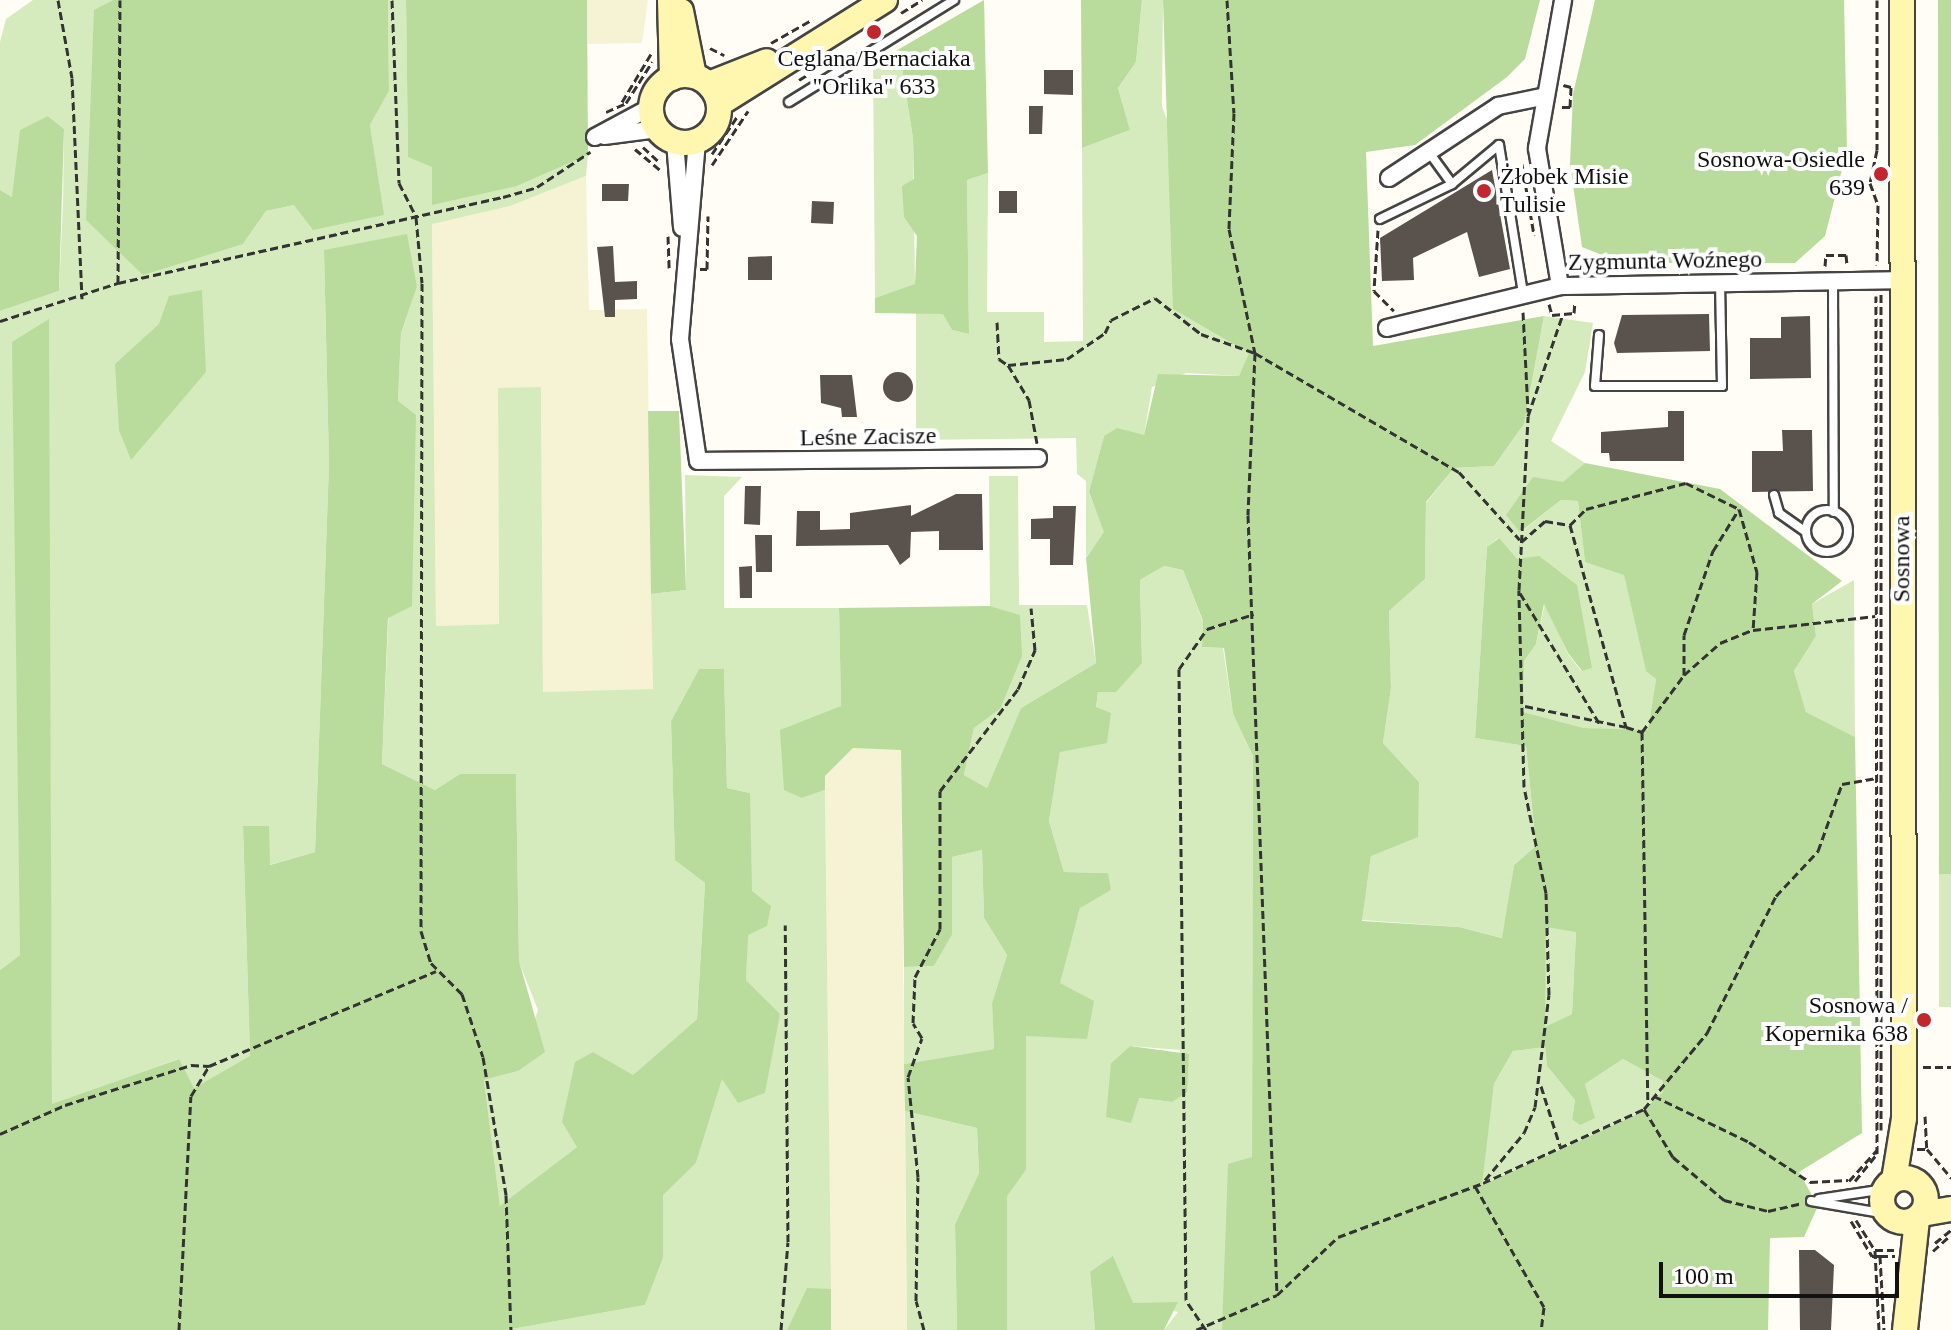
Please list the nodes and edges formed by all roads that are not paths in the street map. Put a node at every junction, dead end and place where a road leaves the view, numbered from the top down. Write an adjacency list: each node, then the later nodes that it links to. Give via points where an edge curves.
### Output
1 (670, 0): 7 (street)
2 (679, 0): 7 (street)
3 (954, 0): 9 (lane)
4 (1563, 0): 8 (street)
5 (1902, 0): 16 (street, Sosnowa)
6 (890, 8): 7 (street, via 803,48)
7 (698, 86): 10 (street); 10 (street, via 715,127)
8 (1542, 97): 12 (street, via 1498,106); 19 (street, via 1540,183)
9 (789, 102)
10 (670, 130): 11 (street, via 626,127); 23 (street, Leśne Zacisze, via 693,269 680,339 698,461)
11 (595, 137)
12 (1431, 155): 13 (street); 14 (lane)
13 (1389, 178)
14 (1452, 184): 15 (lane); 20 (lane, via 1499,145)
15 (1380, 219)
16 (1879, 278): 17 (street, Zygmunta Woźnego); 27 (street, Sosnowa)
17 (1833, 282): 18 (street, Zygmunta Woźnego); 25 (lane)
18 (1720, 284): 19 (street, Zygmunta Woźnego); 22 (lane, via 1722,386 1595,386)
19 (1560, 286): 20 (street, Zygmunta Woźnego)
20 (1524, 300): 21 (street, Zygmunta Woźnego)
21 (1393, 326)
22 (1599, 335)
23 (1038, 458)
24 (1774, 495): 26 (lane, via 1779,513)
25 (1834, 512): 26 (lane, via 1811,517); 26 (lane, via 1848,530 1836,550 1813,547)
26 (1806, 532)
27 (1904, 1184): 28 (street); 30 (street); 30 (lane, via 1811,1201); 31 (street)
28 (1951, 1193)
29 (1951, 1209): 31 (street)
30 (1889, 1216): 31 (street); 32 (street)
31 (1919, 1216): 32 (street)
32 (1905, 1293): 33 (street)
33 (1905, 1330)

